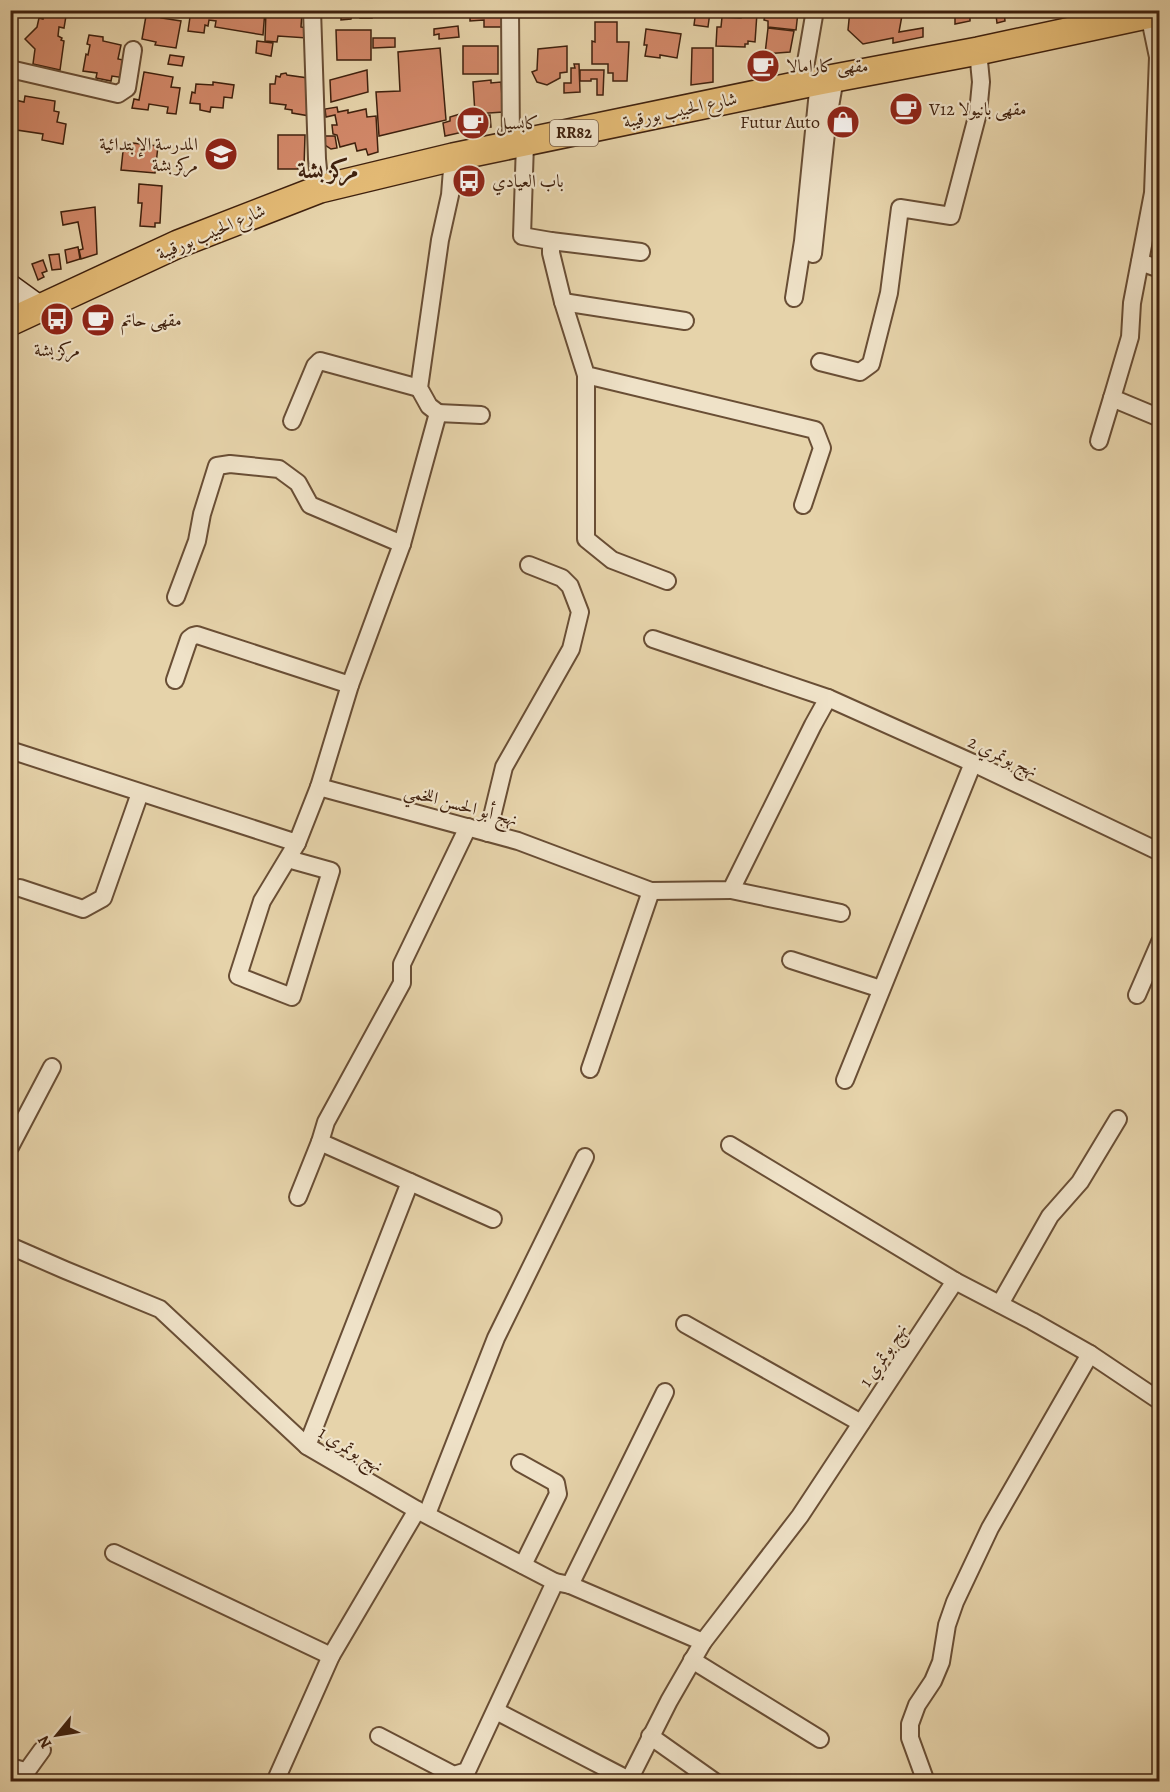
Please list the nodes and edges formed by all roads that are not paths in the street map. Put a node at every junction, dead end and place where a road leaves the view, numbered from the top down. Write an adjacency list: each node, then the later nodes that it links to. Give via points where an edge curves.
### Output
1 (312, 10): 12 (street)
2 (510, 10): 10 (street)
3 (815, 10): 9 (street)
4 (1154, 13): 5 (main road, شارع الحبيب بورقيبة / RR82); 16 (street, via 1158,57 1153,193)
5 (1105, 17): 7 (main road, شارع الحبيب بورقيبة / RR82)
6 (133, 50): 8 (street, via 127,88 118,94)
7 (978, 51): 9 (main road, شارع الحبيب بورقيبة / RR82); 24 (street, via 978,113 951,216 900,208 889,293 871,364 860,372)
8 (10, 69)
9 (818, 81): 10 (main road, شارع الحبيب بورقيبة / RR82); 15 (street, via 827,124); 19 (street)
10 (518, 145): 11 (main road, شارع الحبيب بورقيبة / RR82); 13 (street, via 522,236)
11 (453, 157): 12 (main road, شارع الحبيب بورقيبة / RR82); 26 (street)
12 (320, 189): 21 (main road, شارع الحبيب بورقيبة / RR82, via 178,244)
13 (551, 241): 14 (street); 20 (street)
14 (641, 252)
15 (813, 254)
16 (1140, 262): 17 (street); 27 (street, via 1130,337)
17 (1160, 269)
18 (10, 287): 21 (street)
19 (794, 298)
20 (563, 302): 22 (street); 25 (street)
21 (39, 308): 23 (main road, شارع الحبيب بورقيبة / RR82)
22 (685, 321)
23 (10, 322)
24 (820, 362)
25 (586, 375): 33 (street, via 815,430 822,448); 36 (street, via 586,539 612,560)
26 (419, 388): 28 (street); 31 (street, via 320,361)
27 (1112, 398): 30 (street); 32 (street)
28 (438, 413): 29 (street); 34 (street)
29 (481, 416)
30 (1160, 418)
31 (292, 421)
32 (1099, 441)
33 (802, 505)
34 (402, 544): 37 (street, via 310,505 298,483 279,469 218,466); 40 (street)
35 (529, 565): 47 (street, via 562,578 570,586 580,612 571,649 504,767)
36 (667, 581)
37 (176, 597)
38 (653, 639): 41 (street, نهج بوتمري 2)
39 (175, 680): 40 (street, via 189,639 197,635)
40 (350, 685): 44 (street)
41 (828, 698): 43 (street, نهج بوتمري 2); 52 (street)
42 (10, 750): 45 (street)
43 (973, 763): 49 (street, نهج بوتمري 2); 57 (street)
44 (319, 787): 46 (street, نهج أبو الحسن اللخمي); 48 (street)
45 (140, 793): 48 (street); 51 (street, via 104,898 83,909)
46 (468, 827): 47 (street, نهج أبو الحسن اللخمي); 63 (street, via 402,964 402,983 326,1122)
47 (488, 833): 53 (street, نهج أبو الحسن اللخمي)
48 (297, 843): 50 (street)
49 (1160, 852)
50 (288, 859): 50 (street, via 262,901 238,976 292,997 331,871)
51 (20, 888)
52 (731, 890): 53 (street, نهج أبو الحسن اللخمي); 54 (street, نهج أبو الحسن اللخمي)
53 (651, 891): 60 (street)
54 (842, 913)
55 (1160, 942): 58 (street)
56 (791, 960): 57 (street)
57 (881, 989): 61 (street)
58 (1137, 995)
59 (52, 1067): 65 (street)
60 (590, 1069)
61 (845, 1080)
62 (1118, 1119): 72 (street, via 1080,1182 1050,1216)
63 (320, 1142): 67 (street); 68 (street)
64 (730, 1145): 71 (street)
65 (10, 1147)
66 (585, 1157): 80 (street, via 496,1338)
67 (410, 1182): 69 (street); 78 (street)
68 (298, 1197)
69 (493, 1219)
70 (10, 1246): 78 (street, نهج بوتمري 1, via 160,1309)
71 (955, 1281): 72 (street); 77 (street, نهج بوتمري 1)
72 (1000, 1304): 74 (street)
73 (685, 1324): 77 (street)
74 (1090, 1354): 76 (street); 96 (street, via 990,1528 955,1602 941,1662 910,1724 910,1738)
75 (665, 1392): 83 (street)
76 (1160, 1401)
77 (861, 1423): 84 (street, نهج بوتمري 1, via 800,1516)
78 (306, 1446): 80 (street, نهج بوتمري 1)
79 (520, 1463): 82 (street, via 556,1483 558,1494)
80 (422, 1512): 82 (street, نهج بوتمري 1); 85 (street)
81 (114, 1553): 85 (street)
82 (523, 1565): 83 (street, نهج بوتمري 1)
83 (562, 1584): 84 (street, نهج بوتمري 1); 87 (street)
84 (703, 1642): 86 (street, نهج بوتمري 1)
85 (331, 1656): 94 (street)
86 (692, 1660): 89 (street, نهج بوتمري 1); 90 (street)
87 (496, 1711): 88 (street, via 466,1771 454,1775); 93 (street)
88 (379, 1736)
89 (650, 1736): 93 (street, نهج بوتمري 1); 95 (street)
90 (820, 1739)
91 (42, 1750): 92 (street, via 25,1771)
92 (10, 1767)
93 (628, 1781)
94 (275, 1782)
95 (715, 1782)
96 (926, 1782)

